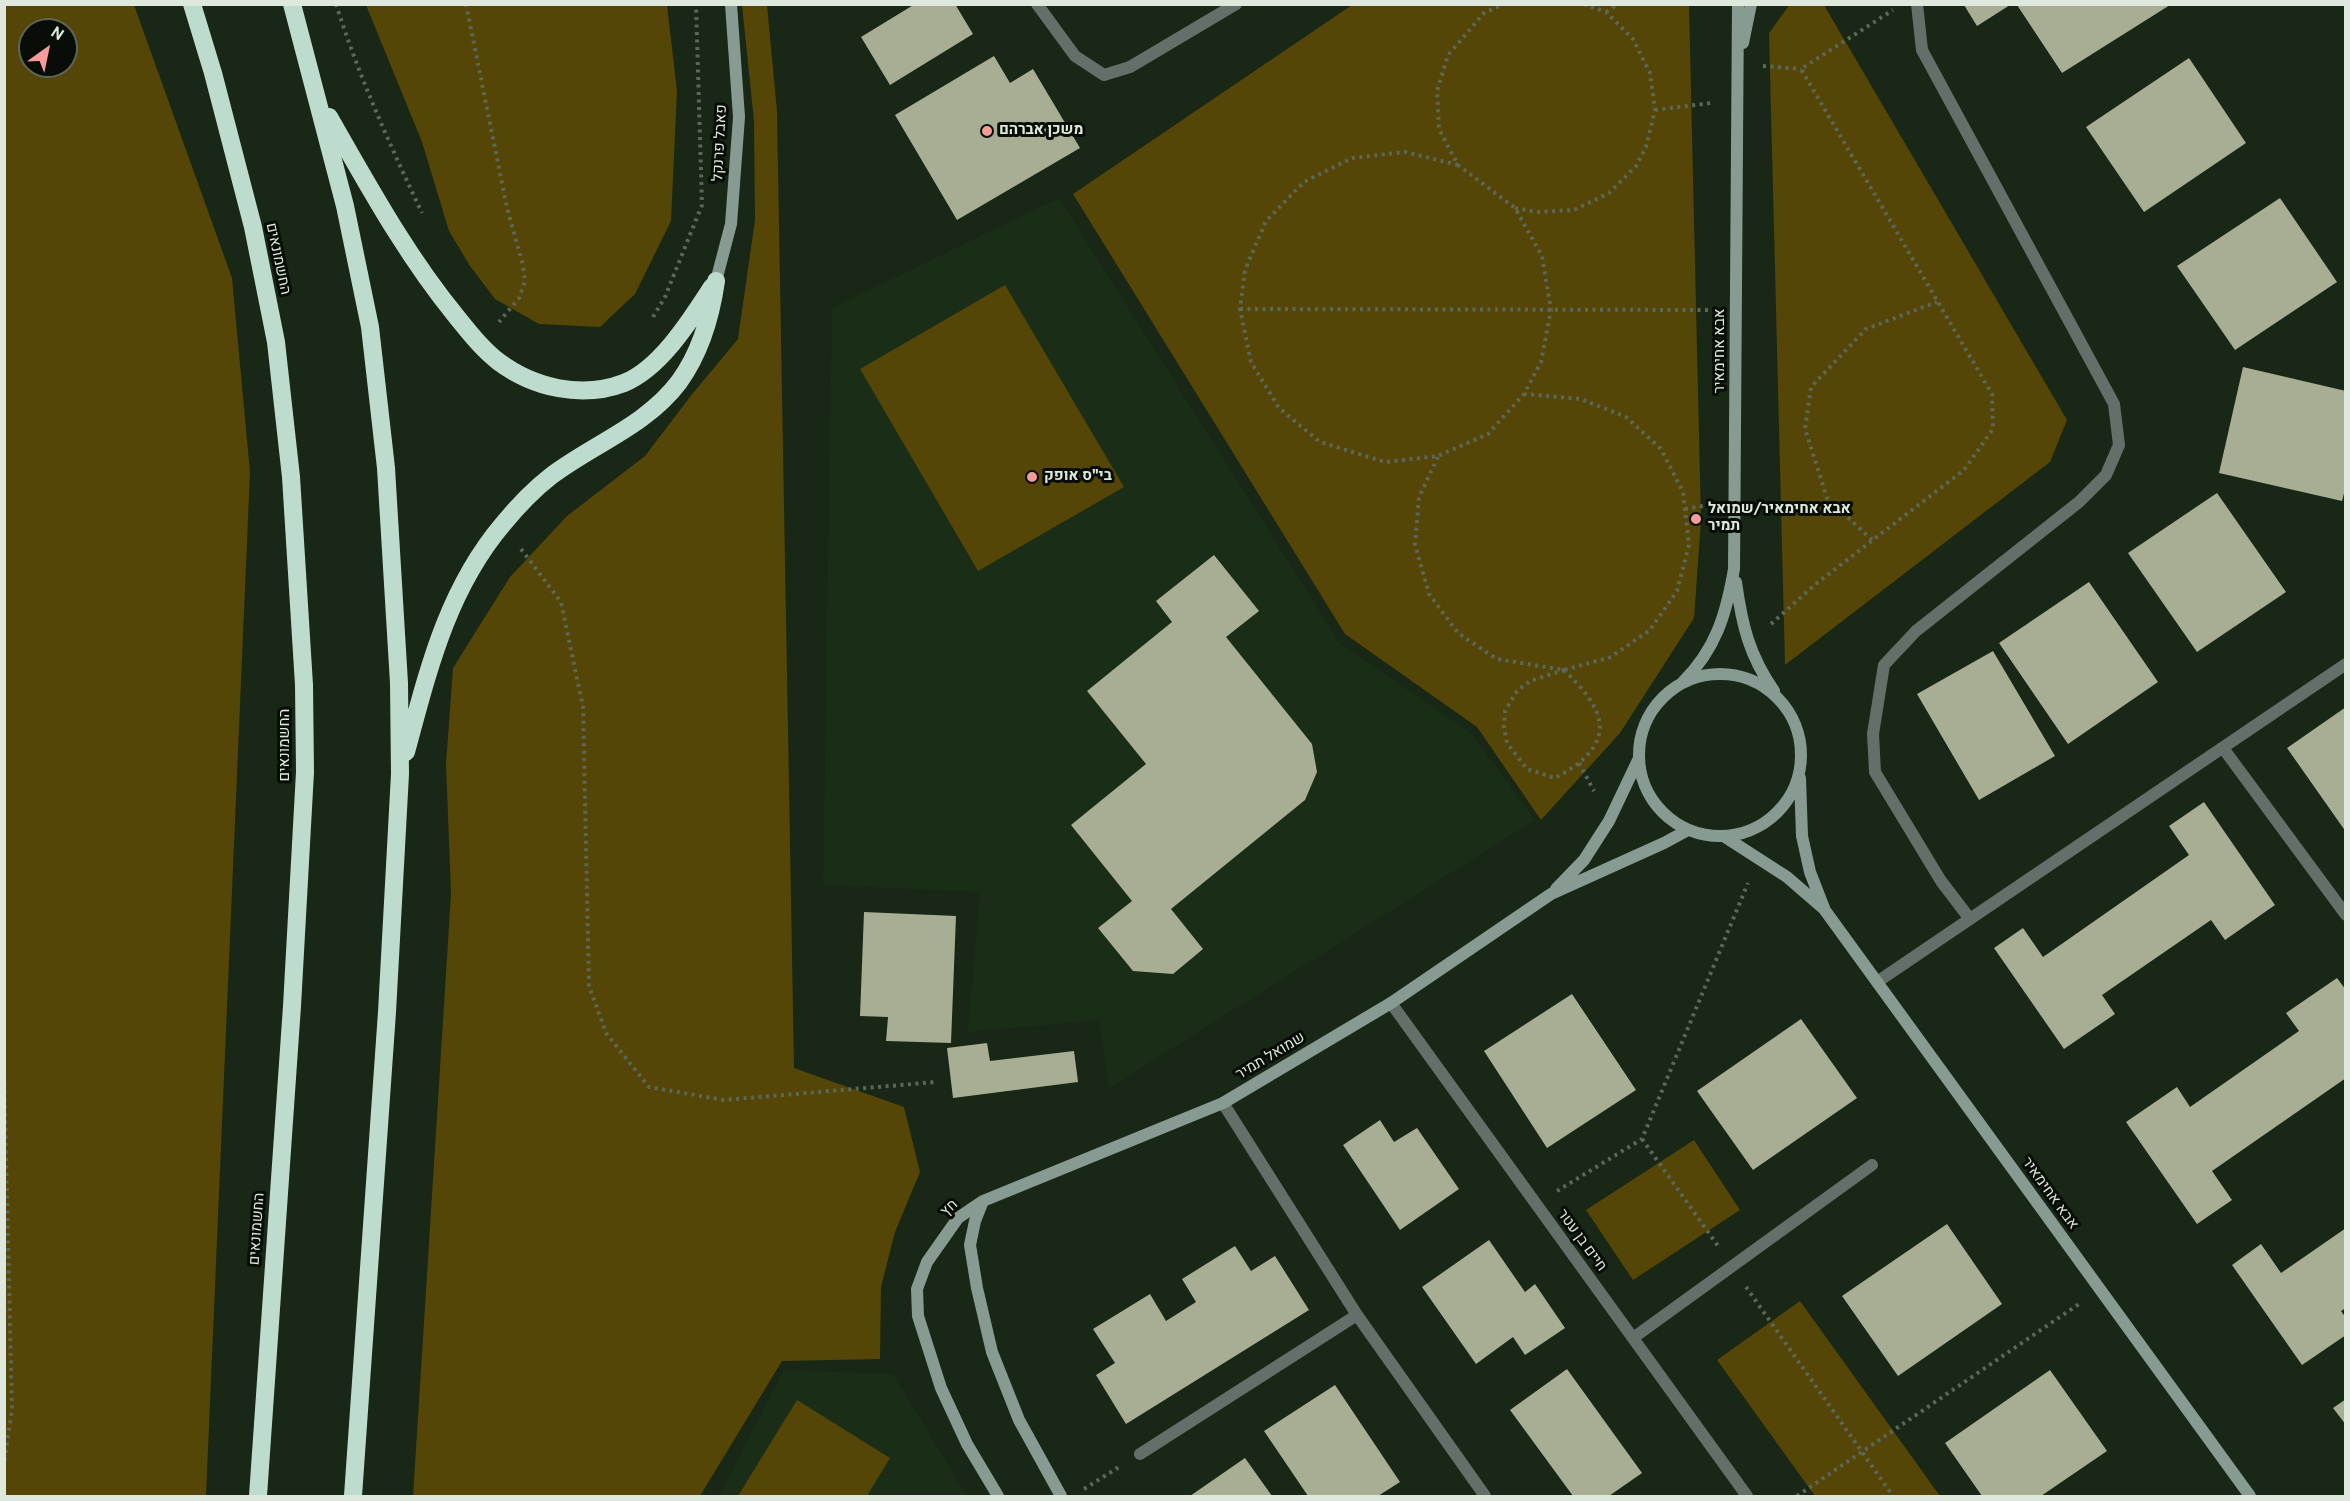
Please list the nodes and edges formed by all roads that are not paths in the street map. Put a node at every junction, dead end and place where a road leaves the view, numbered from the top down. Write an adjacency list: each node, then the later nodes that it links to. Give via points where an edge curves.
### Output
1 (192, 4): 34 (highway, החשמונאים, via 250,216 276,342 291,477 303,674 304,784)
2 (291, 4): 10 (highway)
3 (731, 4): 11 (street, פאבל פרנקל, via 739,117 731,224)
4 (1037, 4): 5 (street, via 1075,56 1104,75 1130,67)
5 (1236, 4)
6 (1738, 4): 9 (street, אבא אחימאיר)
7 (1751, 4): 9 (street)
8 (1917, 4): 25 (street, via 1922,50 2114,404 2119,445 2106,476 2079,502 1916,632 1884,665 1873,734 1875,772 1941,881)
9 (1738, 64): 12 (street, אבא אחימאיר)
10 (318, 99): 11 (highway, via 433,288 479,344 528,380 558,389 591,390 624,383 676,339); 18 (highway, via 370,327 393,568)
11 (716, 280): 18 (highway, via 705,330 679,382 639,419 551,476 502,524 480,553 458,591 432,656)
12 (1734, 569): 14 (street, אבא אחימאיר, via 1718,631 1698,667); 15 (street, via 1748,644)
13 (2346, 664): 16 (street)
14 (1683, 683): 15 (street, via 1708,675 1734,675 1759,684); 17 (street, via 1664,696 1650,715 1641,736)
15 (1780, 700): 19 (street, via 1795,722 1802,748)
16 (2223, 748): 24 (street); 25 (street)
17 (1639, 758): 20 (street, via 1643,781 1654,801 1669,818); 22 (street, שמואל תמיר, via 1597,841)
18 (400, 774): 35 (highway)
19 (1800, 775): 21 (street, via 1790,799 1773,818 1750,831); 23 (street, אבא אחימאיר, via 1802,836)
20 (1688, 830): 21 (street); 22 (street, שמואל תמיר)
21 (1725, 837): 23 (street, אבא אחימאיר, via 1787,877)
22 (1551, 894): 27 (street, שמואל תמיר)
23 (1824, 909): 26 (street, אבא אחימאיר)
24 (2346, 915)
25 (1970, 919): 26 (street)
26 (1877, 982): 40 (street, אבא אחימאיר)
27 (1391, 1003): 28 (street, שמואל תמיר); 32 (street, חיים בן עטר)
28 (1223, 1103): 30 (street, שמואל תמיר); 31 (street)
29 (1872, 1165): 32 (street)
30 (983, 1201): 36 (street, חץ, via 958,1218 927,1262 917,1289 918,1316 941,1388); 37 (street, חץ, via 970,1245 992,1352 1019,1420)
31 (1357, 1316): 33 (street); 38 (street)
32 (1633, 1338): 39 (street, חיים בן עטר)
33 (1140, 1454)
34 (258, 1497)
35 (353, 1497)
36 (998, 1497)
37 (1062, 1497)
38 (1485, 1497)
39 (1746, 1497)
40 (2250, 1497)

